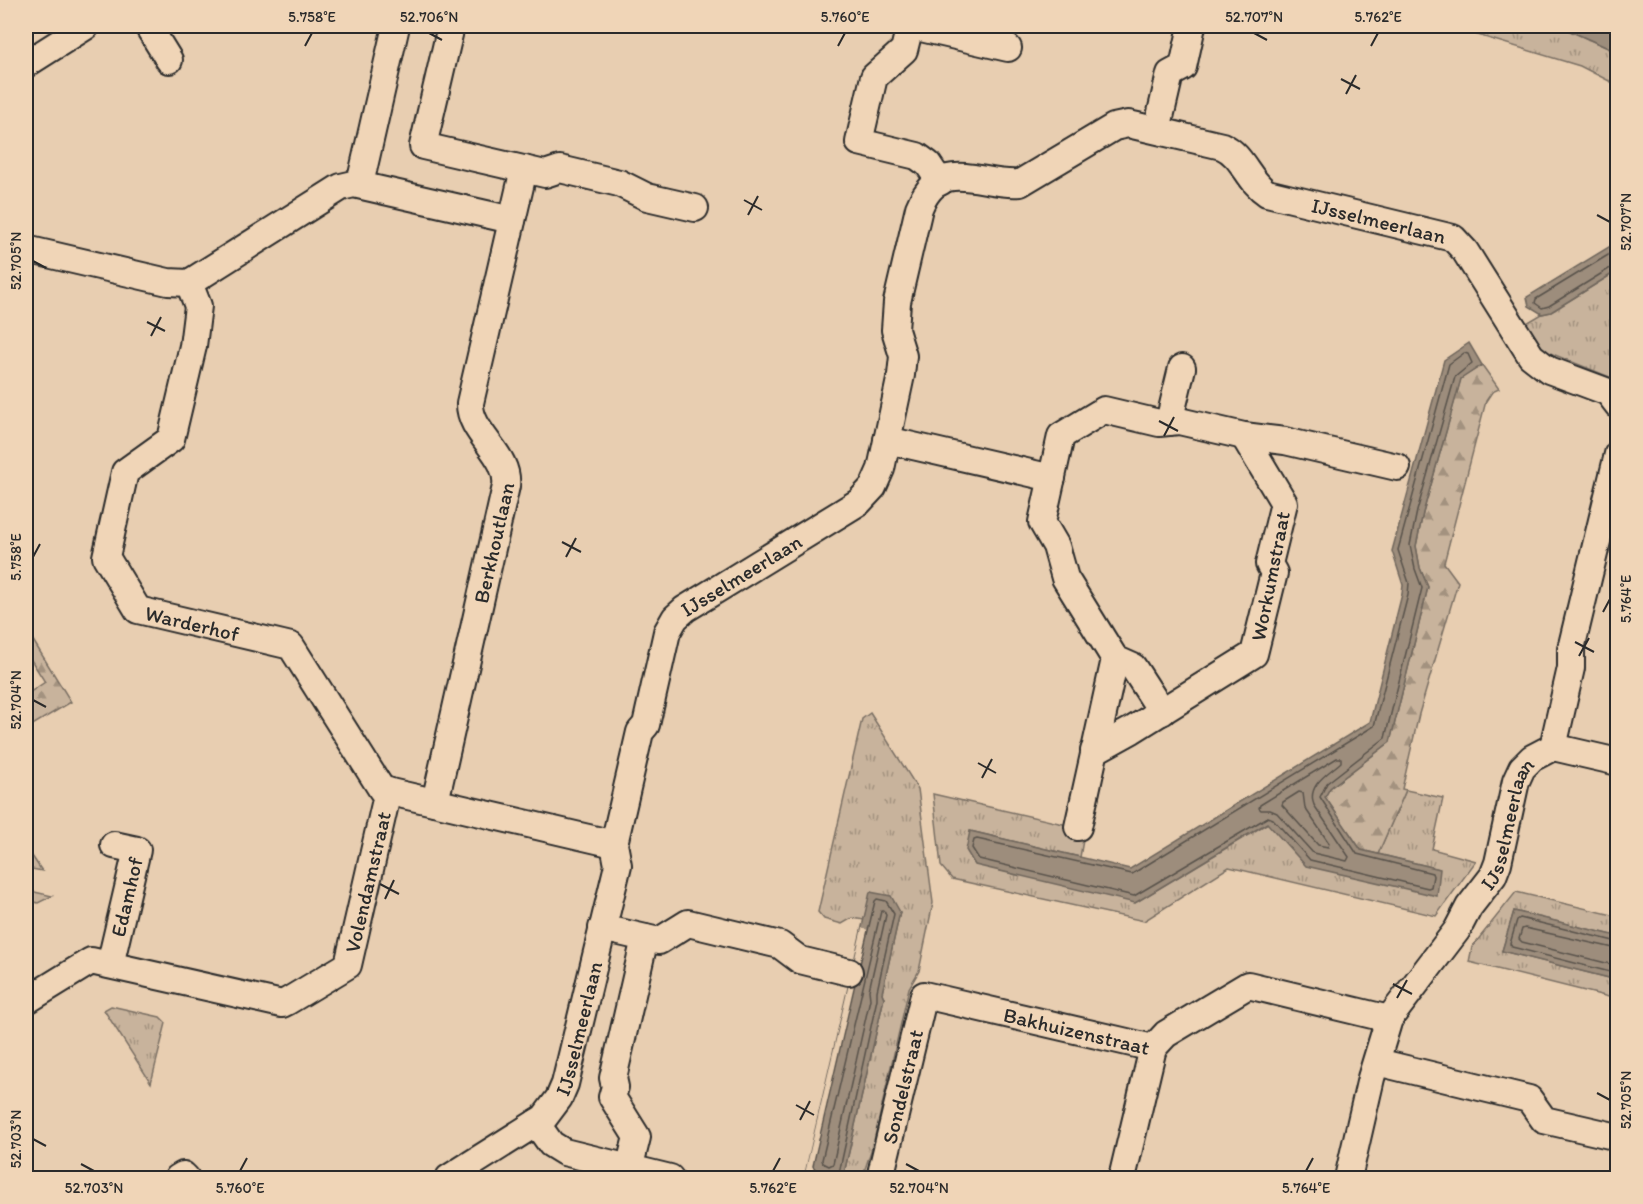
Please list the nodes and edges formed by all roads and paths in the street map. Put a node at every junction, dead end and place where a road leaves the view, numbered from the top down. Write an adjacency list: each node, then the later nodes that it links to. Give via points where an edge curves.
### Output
1 (86, 26): 9 (street)
2 (148, 26): 8 (street)
3 (396, 26): 13 (street)
4 (451, 26): 11 (street, via 423,146)
5 (911, 26): 7 (street); 12 (street, via 904,50 874,77 859,142 917,156)
6 (1192, 26): 10 (street, via 1183,67 1170,74)
7 (1008, 48)
8 (169, 60)
9 (26, 64)
10 (1157, 130): 12 (street, IJsselmeerlaan, via 1128,124 1114,127 1020,183 963,176); 19 (street, IJsselmeerlaan, via 1226,148 1267,193 1453,238 1531,356 1550,370 1608,392)
11 (524, 169): 14 (street, via 545,174 560,169 619,183 647,197); 15 (street, Berkhoutlaan)
12 (940, 182): 22 (street, IJsselmeerlaan, via 919,208 897,302 895,332 903,363)
13 (360, 184): 15 (street); 17 (street, via 341,187)
14 (694, 208)
15 (512, 220): 33 (street, Berkhoutlaan, via 470,403 472,415 505,468 506,486)
16 (26, 249): 17 (street, via 168,282)
17 (189, 283): 32 (street, Warderhof, via 198,306 193,346 171,439 126,472 106,557 138,610 291,646 382,790)
18 (1182, 368): 20 (street)
19 (1617, 405)
20 (1169, 422): 21 (street); 25 (street, via 1104,410 1061,436)
21 (1244, 436): 24 (street, via 1285,441); 28 (street, Workumstraat, via 1284,503 1269,564 1274,573 1254,654)
22 (887, 440): 25 (street); 35 (street, IJsselmeerlaan, via 878,478 859,502 685,609 671,623)
23 (1617, 454): 26 (street, IJsselmeerlaan)
24 (1397, 467)
25 (1052, 478): 27 (street, via 1042,522 1056,546 1065,578)
26 (1608, 533): 29 (street, IJsselmeerlaan, via 1571,649 1571,668)
27 (1115, 659): 28 (street, via 1133,667); 30 (street)
28 (1161, 712): 30 (street, Workumstraat)
29 (1553, 747): 31 (street); 43 (street, IJsselmeerlaan, via 1522,768 1493,876)
30 (1094, 751): 34 (street)
31 (1617, 762)
32 (388, 791): 33 (street, Volendamstraat); 39 (street, Volendamstraat, via 348,965 282,1004)
33 (435, 802): 35 (street, Volendamstraat)
34 (1078, 827)
35 (614, 844): 37 (street, IJsselmeerlaan, via 618,865)
36 (114, 845): 39 (street, Edamhof, via 137,850)
37 (602, 928): 38 (street); 46 (street, IJsselmeerlaan, via 565,1084 550,1111)
38 (645, 938): 40 (street, via 659,941 688,923 780,945 800,960); 48 (street, via 613,1078 612,1097 637,1137)
39 (110, 965): 42 (street, Volendamstraat, via 92,961)
40 (849, 972)
41 (924, 995): 44 (street, Bakhuizenstraat); 53 (street, Sondelstraat)
42 (26, 1002)
43 (1389, 1019): 44 (street, Bakhuizenstraat, via 1248,986 1166,1034); 45 (street, IJsselmeerlaan)
44 (1153, 1048): 54 (street)
45 (1377, 1062): 47 (street, via 1529,1099 1544,1120); 55 (street, IJsselmeerlaan)
46 (536, 1123): 48 (street, via 559,1150); 51 (street, IJsselmeerlaan)
47 (1617, 1137)
48 (629, 1169): 52 (street)
49 (178, 1179): 50 (street, via 183,1175)
50 (186, 1179)
51 (449, 1179)
52 (670, 1179)
53 (880, 1179)
54 (1122, 1179)
55 (1348, 1179)

